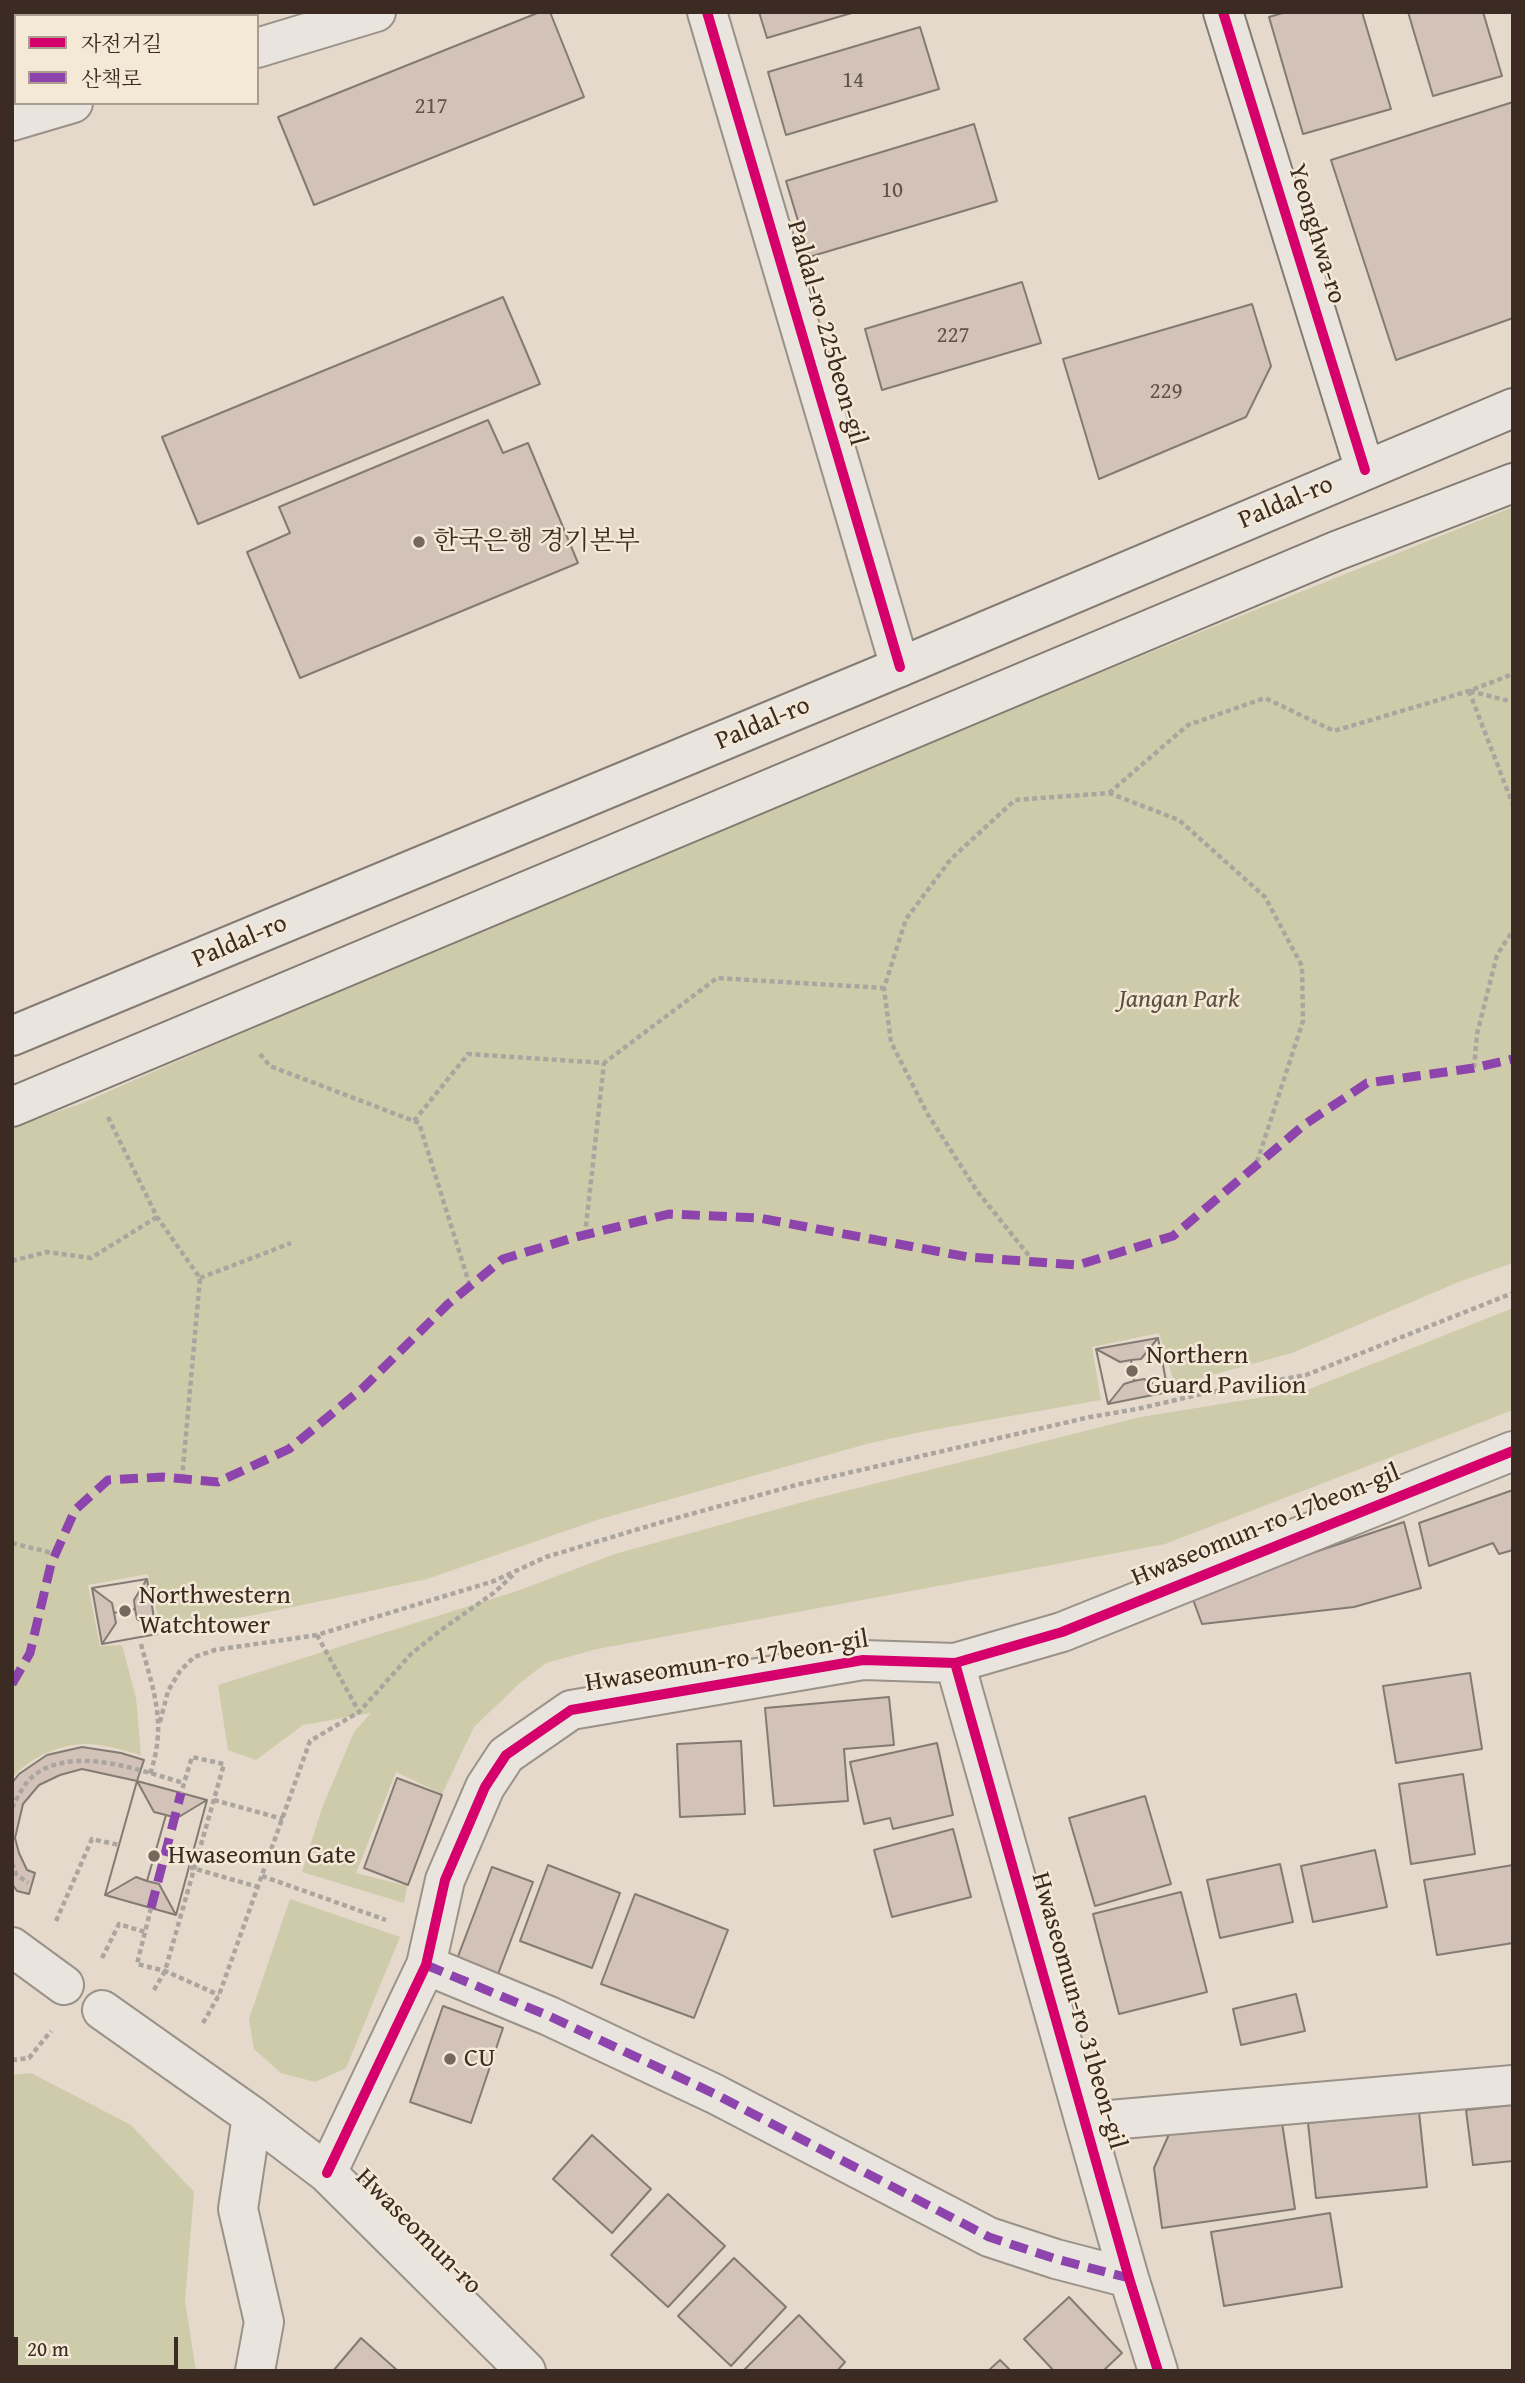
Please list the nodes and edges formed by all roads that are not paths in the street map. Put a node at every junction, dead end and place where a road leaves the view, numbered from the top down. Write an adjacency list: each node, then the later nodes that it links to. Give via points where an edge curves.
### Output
1 (376, 12): 4 (street)
2 (707, 12): 10 (street, Paldal-ro 225beon-gil)
3 (1223, 12): 8 (street, Yeonghwa-ro)
4 (259, 47)
5 (66, 105): 6 (street)
6 (12, 121)
7 (1513, 408): 8 (street, Paldal-ro)
8 (1365, 470): 10 (street, Paldal-ro)
9 (1513, 483): 12 (street, via 1336,551)
10 (900, 667): 11 (street, Paldal-ro)
11 (12, 1036)
12 (12, 1107)
13 (1513, 1451): 14 (street, Hwaseomun-ro 17beon-gil, via 1062,1632)
14 (955, 1663): 15 (street, Hwaseomun-ro 17beon-gil, via 863,1660 571,1710 506,1755 485,1787 445,1880); 19 (street, Hwaseomun-ro 31beon-gil)
15 (429, 1951): 20 (street, Hwaseomun-ro 17beon-gil); 21 (street, via 989,2237)
16 (102, 2010): 18 (street, Hwaseomun-ro)
17 (1513, 2085): 19 (street, Hwaseomun-ro 31beon-gil)
18 (252, 2116): 20 (street, Hwaseomun-ro); 22 (street, via 238,2209 264,2322)
19 (1087, 2122): 21 (street, Hwaseomun-ro 31beon-gil)
20 (327, 2173): 23 (street, Hwaseomun-ro)
21 (1129, 2278): 24 (street, Hwaseomun-ro 31beon-gil)
22 (256, 2371)
23 (526, 2371)
24 (1158, 2371)

